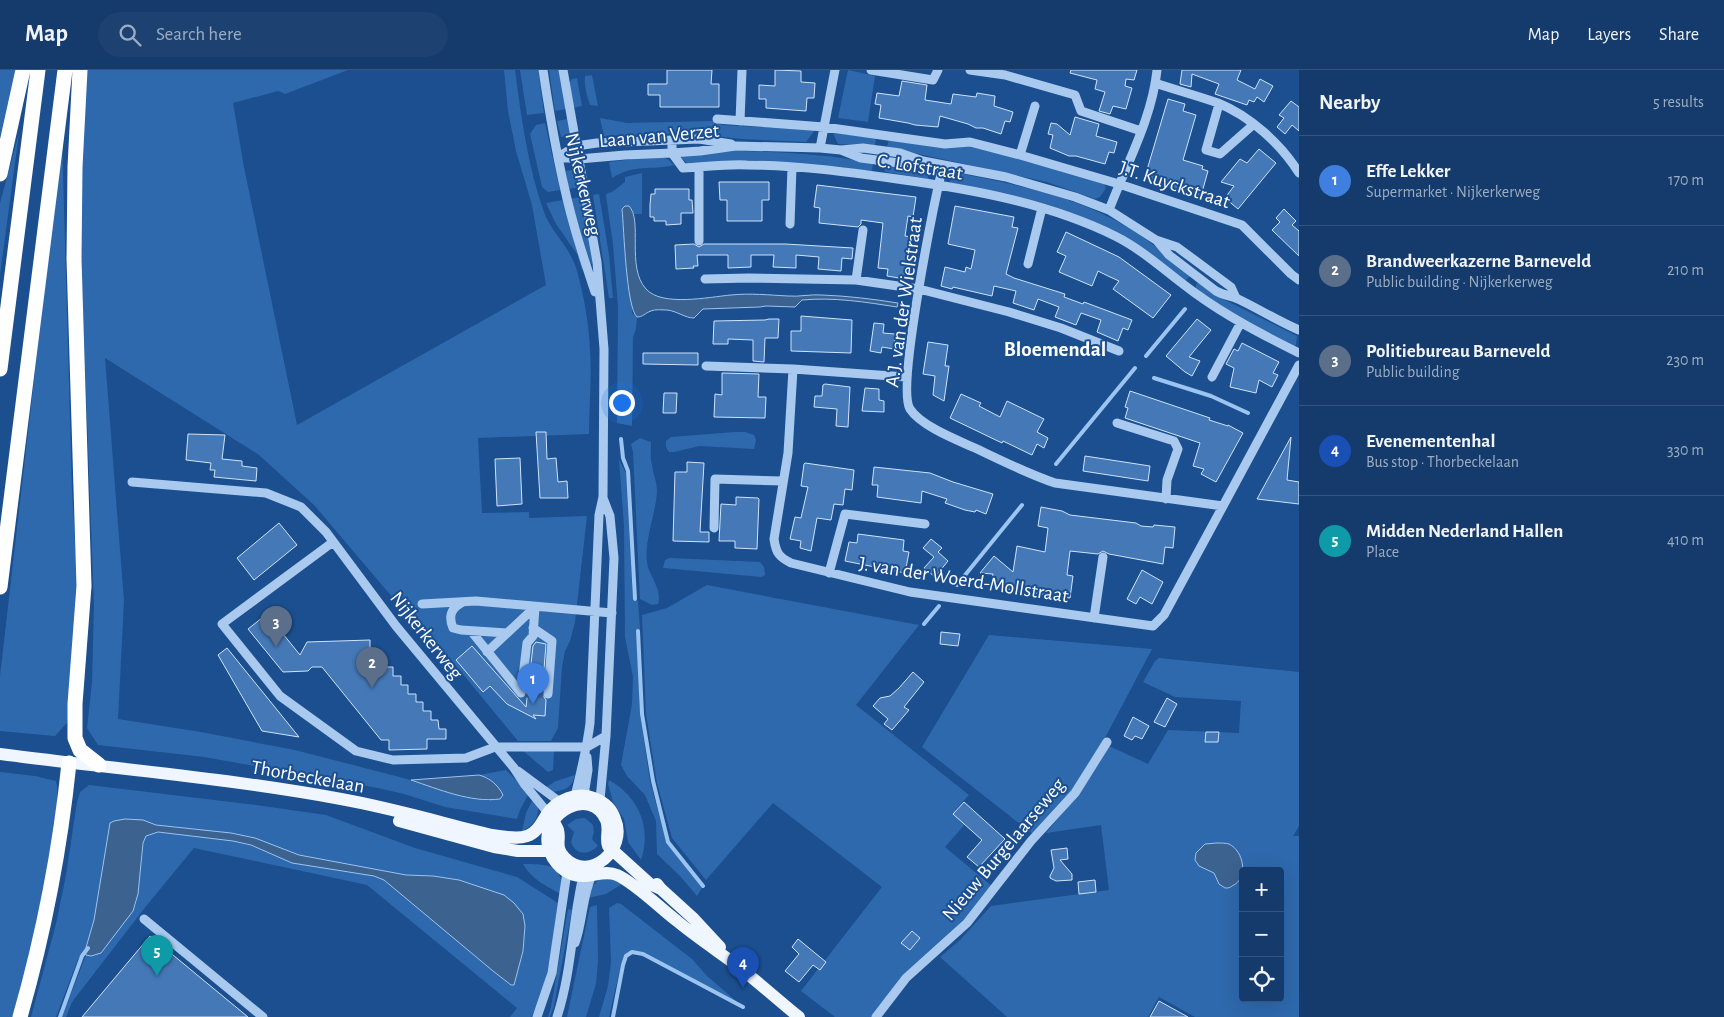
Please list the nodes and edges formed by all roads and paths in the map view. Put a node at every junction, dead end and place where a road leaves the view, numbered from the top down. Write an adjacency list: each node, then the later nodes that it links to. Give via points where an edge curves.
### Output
1 (23, 70): 33 (highway)
2 (38, 70): 53 (highway)
3 (65, 70): 68 (highway)
4 (80, 70): 86 (highway, via 74,259 84,586 75,738 80,750)
5 (543, 70): 27 (street, Nijkerkerweg)
6 (563, 70): 22 (street, Nijkerkerweg)
7 (742, 70): 17 (street)
8 (835, 70): 19 (street)
9 (872, 70): 10 (street, via 933,80)
10 (938, 70)
11 (970, 70): 20 (street, via 1017,78 1075,95 1081,111)
12 (1157, 70): 13 (street)
13 (1155, 83): 14 (street); 20 (street)
14 (1219, 104): 18 (street); 18 (street, via 1206,150 1220,154)
15 (1035, 106): 26 (street)
16 (717, 119): 17 (street, J.T. Kuyckstraat)
17 (740, 121): 19 (street, J.T. Kuyckstraat)
18 (1254, 124): 32 (street, via 1276,144)
19 (824, 127): 24 (street); 26 (street, J.T. Kuyckstraat, via 945,144 970,142)
20 (1141, 131): 35 (street)
21 (672, 140): 22 (street, Laan van Verzet); 23 (street, Laan van Verzet, via 699,140); 25 (street)
22 (576, 146): 27 (street, Laan van Verzet); 28 (street, Nijkerkerweg)
23 (736, 146): 24 (street, Laan van Verzet); 25 (street, Laan van Verzet)
24 (820, 148): 29 (street, Laan van Verzet, via 841,150 861,158)
25 (672, 153): 28 (street, Laan van Verzet); 30 (street, C. Lofstraat, via 683,168)
26 (1020, 155): 35 (street, J.T. Kuyckstraat)
27 (558, 158): 28 (street, Laan van Verzet); 46 (street, Nijkerkerweg, via 575,230)
28 (578, 160): 46 (street, Nijkerkerweg, via 597,262)
29 (943, 165): 34 (street, A.J. van der Wielstraat); 37 (street, Laan van Verzet, via 1043,187)
30 (699, 167): 31 (street, C. Lofstraat, via 747,164); 40 (street)
31 (792, 167): 34 (street, C. Lofstraat); 38 (street)
32 (1299, 173)
33 (0, 174)
34 (938, 184): 36 (street, C. Lofstraat); 45 (street, A.J. van der Wielstraat)
35 (1119, 184): 37 (street); 44 (street, J.T. Kuyckstraat, via 1242,225)
36 (1042, 208): 41 (street); 47 (street, C. Lofstraat, via 1117,237)
37 (1109, 210): 48 (street, Laan van Verzet, via 1156,240 1177,247 1230,287 1236,298)
38 (790, 224)
39 (863, 230): 43 (street)
40 (699, 241)
41 (1028, 264)
42 (705, 279): 43 (street)
43 (856, 280): 45 (street)
44 (1299, 280)
45 (919, 289): 49 (street, via 1061,328); 55 (street, A.J. van der Wielstraat)
46 (599, 304): 60 (street, Nijkerkerweg, via 604,349)
47 (1240, 324): 50 (street, C. Lofstraat); 56 (street)
48 (1299, 330)
49 (1119, 351)
50 (1299, 354)
51 (1299, 365): 62 (street)
52 (706, 366): 54 (street)
53 (0, 369)
54 (794, 369): 55 (street); 58 (street, J. van der Woerd-Mollstraat)
55 (906, 377): 61 (street, A.J. van der Wielstraat, via 910,409 931,427 1026,472 1055,483)
56 (1212, 378)
57 (1117, 423): 61 (street, via 1174,442 1178,448)
58 (783, 481): 64 (street, via 715,479); 67 (street, J. van der Woerd-Mollstraat, via 774,539 776,551 791,563)
59 (132, 482): 65 (street, Nijkerkerweg, via 266,493 301,507)
60 (603, 497): 72 (street, Nijkerkerweg, via 599,515); 73 (street, Nijkerkerweg, via 610,516 614,558)
61 (1166, 499): 62 (street, A.J. van der Wielstraat)
62 (1223, 506): 74 (street, J. van der Woerd-Mollstraat, via 1164,616 1153,626)
63 (925, 524): 67 (street, J. van der Woerd-Mollstraat, via 845,514)
64 (714, 528)
65 (333, 542): 82 (street, Nijkerkerweg); 82 (street, via 222,624 280,696 356,751 393,760 466,758)
66 (1103, 556): 74 (street, J. van der Woerd-Mollstraat)
67 (829, 573): 74 (street, J. van der Woerd-Mollstraat, via 910,592)
68 (0, 587)
69 (464, 602): 70 (street, Nijkerkerweg); 71 (street, Nijkerkerweg); 76 (street, via 453,609 450,621 453,628)
70 (422, 604)
71 (535, 607): 72 (street, Nijkerkerweg); 75 (street); 77 (street)
72 (596, 612): 73 (street, Nijkerkerweg); 83 (street, Nijkerkerweg)
73 (612, 613): 80 (street, Nijkerkerweg)
74 (1094, 618)
75 (533, 628): 78 (street, via 533,636 527,643 521,693); 79 (street, via 552,641)
76 (470, 631): 77 (street); 78 (street)
77 (507, 633): 78 (street)
78 (487, 652)
79 (548, 694)
80 (606, 736): 83 (street); 89 (street, Nijkerkerweg)
81 (1107, 742): 103 (street, Nieuw Burgelaarseweg, via 1075,793 1031,841 967,923 906,978)
82 (495, 748): 83 (street); 87 (street, Nijkerkerweg)
83 (587, 750): 88 (street, Nijkerkerweg, via 588,770)
84 (6, 755): 85 (main road, Thorbeckelaan)
85 (69, 763): 86 (main road, Thorbeckelaan); 93 (main road, Thorbeckelaan, via 109,773 340,805 494,847); 98 (highway, via 54,880)
86 (98, 765): 91 (main road, Thorbeckelaan, via 343,799 492,835 526,836)
87 (514, 768): 90 (street, Nijkerkerweg); 91 (street, Nijkerkerweg)
88 (580, 799): 89 (main road); 90 (main road); 91 (main road, via 557,816); 92 (main road, via 601,813 606,820 608,846)
89 (600, 800): 92 (main road, via 610,809 618,824)
90 (560, 802): 91 (main road)
91 (550, 817): 93 (main road, via 548,836)
92 (615, 847): 95 (main road); 97 (main road, via 648,873)
93 (554, 854): 94 (main road); 95 (main road)
94 (567, 872): 95 (main road); 100 (street, via 552,973)
95 (587, 872): 97 (main road, via 612,873 630,882 677,922); 101 (street)
96 (144, 919): 99 (street)
97 (736, 965): 102 (main road)
98 (20, 1017)
99 (263, 1017)
100 (537, 1017)
101 (557, 1017)
102 (800, 1017)
103 (876, 1017)

